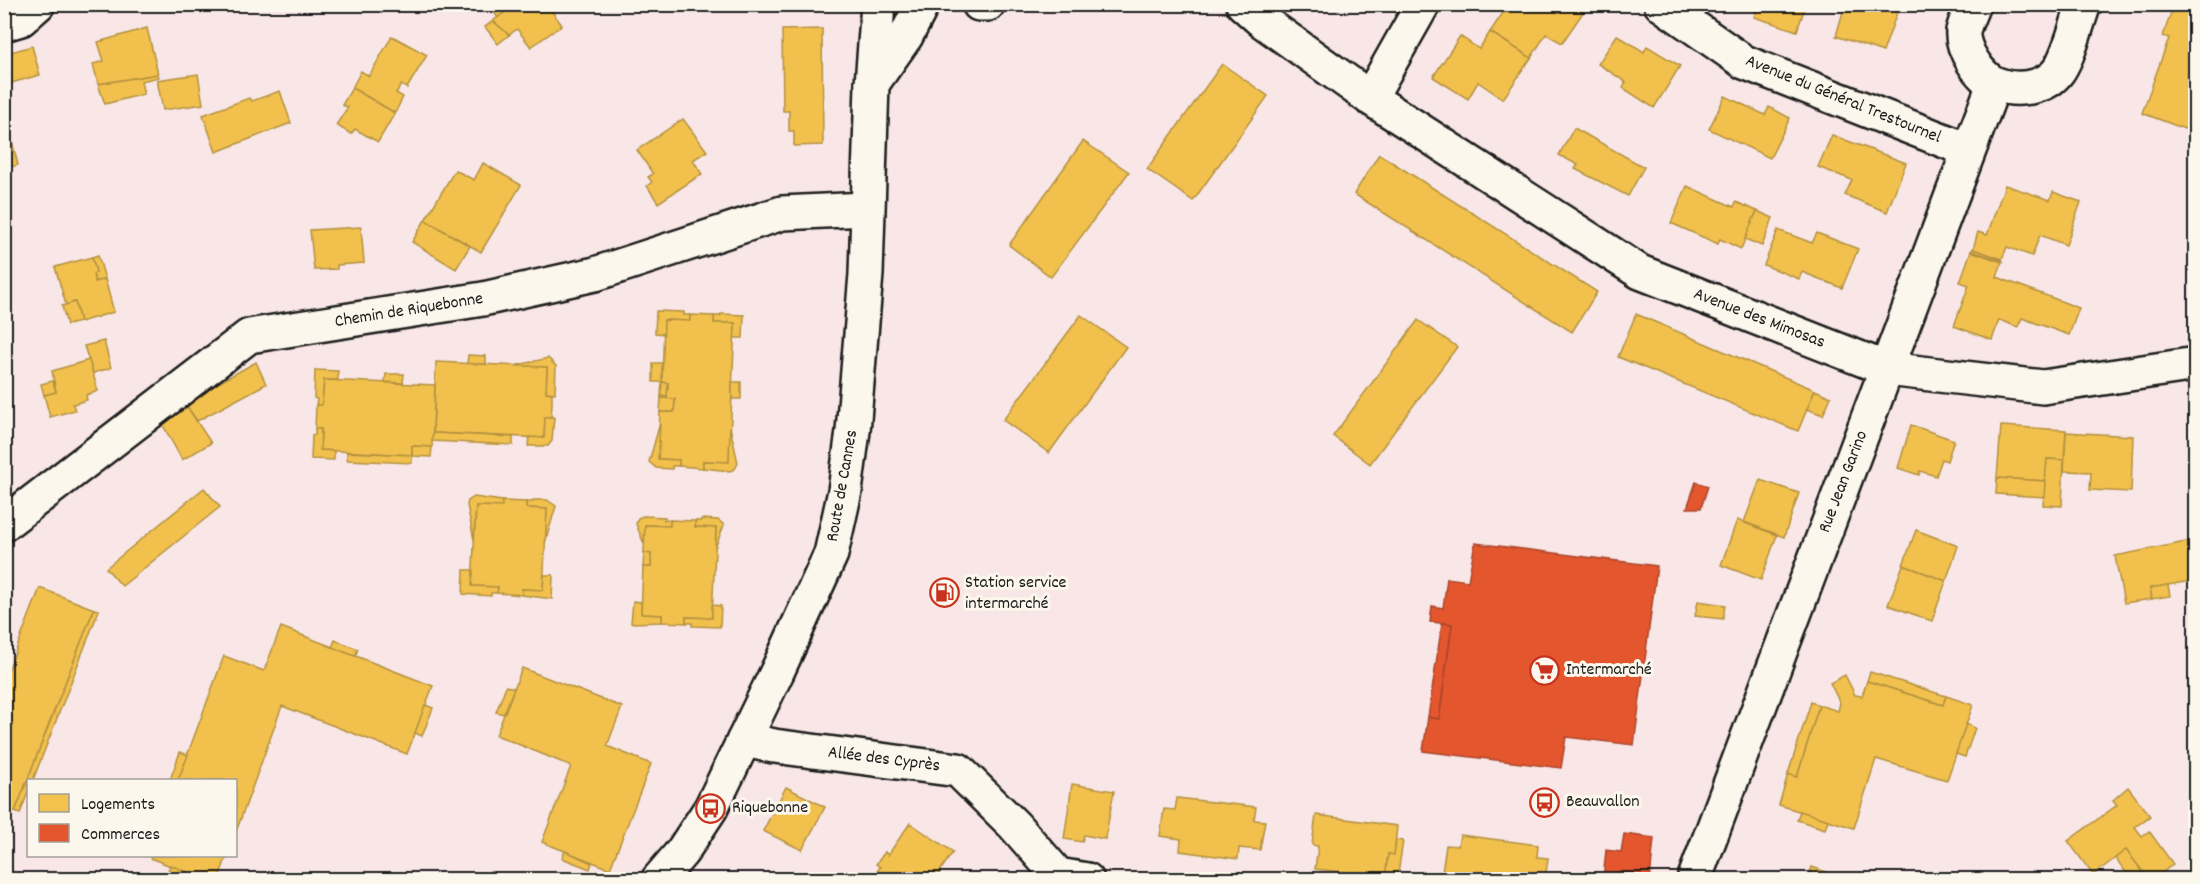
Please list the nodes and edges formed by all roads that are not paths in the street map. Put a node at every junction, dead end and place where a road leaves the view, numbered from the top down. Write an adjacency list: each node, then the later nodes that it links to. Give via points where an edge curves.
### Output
1 (38, 4): 12 (street, via 21,19)
2 (878, 4): 13 (street, Route de Cannes)
3 (887, 4): 11 (street, via 908,12)
4 (979, 4): 5 (street)
5 (988, 4)
6 (1243, 4): 15 (street, Avenue des Mimosas)
7 (1423, 4): 15 (street)
8 (1661, 4): 16 (street, Avenue du Général Trestournel, via 1744,63)
9 (1972, 4): 14 (street, via 1963,33 1968,52)
10 (2084, 4): 14 (street, via 2059,70 2041,85 2017,89)
11 (925, 8): 13 (street)
12 (4, 24)
13 (872, 84): 17 (street, Route de Cannes)
14 (1994, 84): 16 (street, Rue Jean Garino)
15 (1370, 98): 19 (street, Avenue des Mimosas, via 1640,272)
16 (1968, 150): 19 (street, Rue Jean Garino)
17 (866, 209): 20 (street, Chemin de Riquebonne, via 782,213 595,274 483,299 249,336); 21 (street, Route de Cannes, via 866,274 843,502 831,554)
18 (2196, 364): 19 (street, Avenue des Mimosas, via 2043,387)
19 (1887, 369): 24 (street, Rue Jean Garino)
20 (4, 524)
21 (744, 740): 22 (street, Route de Cannes, via 705,818); 23 (street, Allée des Cyprès, via 958,770 1058,875)
22 (658, 879)
23 (1087, 879)
24 (1694, 879)

